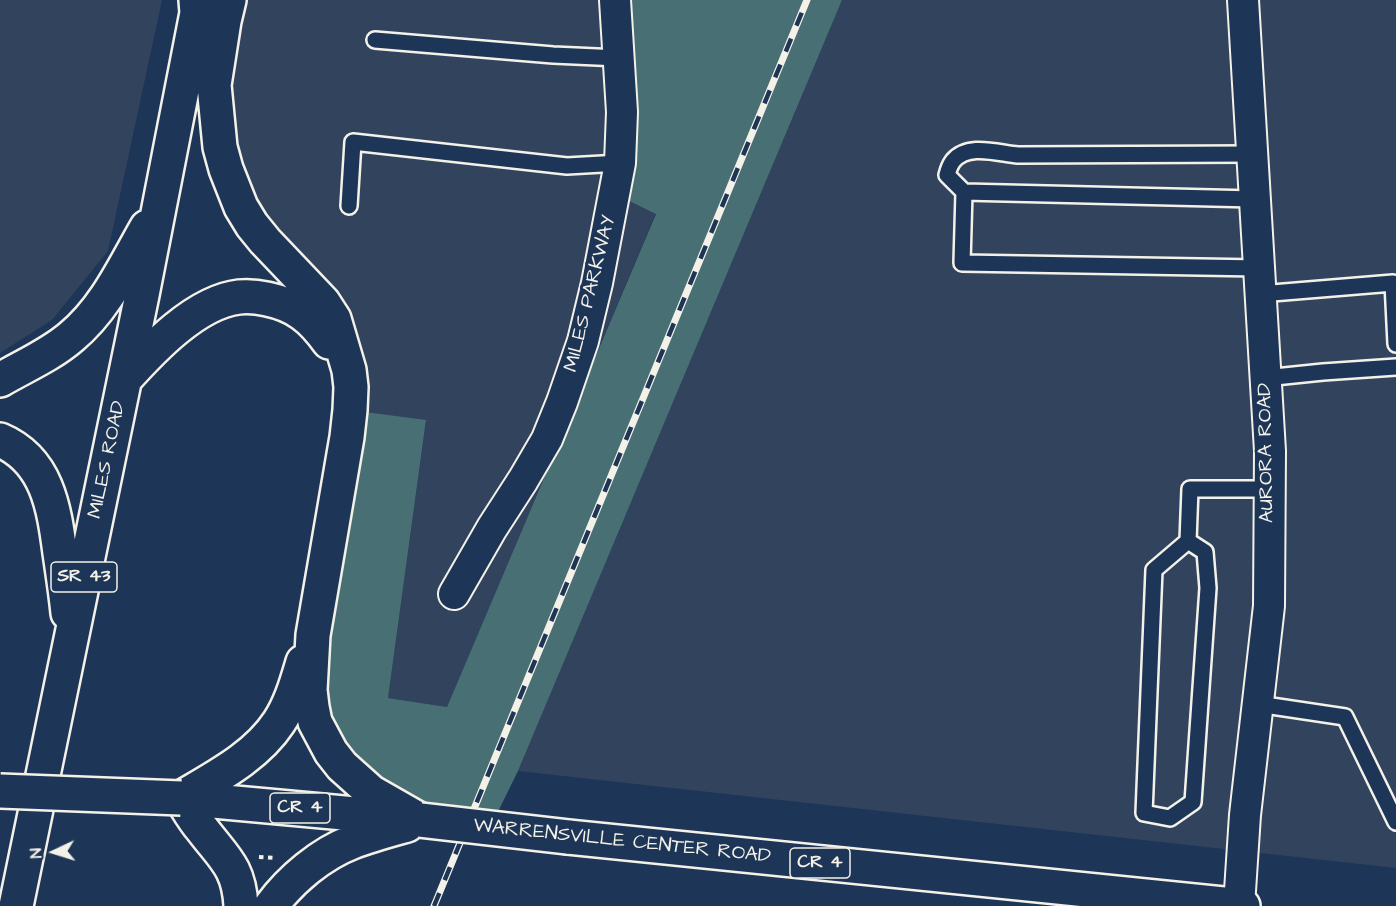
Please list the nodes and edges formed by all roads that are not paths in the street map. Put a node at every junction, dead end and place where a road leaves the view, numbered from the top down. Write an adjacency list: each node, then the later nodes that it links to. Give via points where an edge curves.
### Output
1 (229, 0): 16 (main road, via 214,85 226,169 252,225 334,319)
2 (615, 0): 6 (street, MILES PARKWAY)
3 (1243, 0): 7 (street, AURORA ROAD)
4 (200, 4): 11 (main road, MILES ROAD / SR 43)
5 (375, 40): 6 (lane)
6 (619, 58): 8 (street, MILES PARKWAY)
7 (1251, 154): 9 (lane, via 965,152 952,162 947,175); 10 (street, AURORA ROAD)
8 (620, 163): 12 (lane, via 567,166 353,142); 23 (street, MILES PARKWAY, via 583,341 562,402 547,439)
9 (964, 192): 10 (lane); 13 (lane, via 962,263)
10 (1254, 199): 13 (street, AURORA ROAD)
11 (160, 205): 18 (main road, MILES ROAD / SR 43); 19 (main road, via 109,294 84,325 59,346)
12 (349, 206)
13 (1260, 281): 14 (lane, via 1393,283); 17 (street, AURORA ROAD)
14 (1396, 344)
15 (1396, 367): 17 (lane)
16 (349, 370): 18 (main road, via 301,311 275,301 240,297 212,306 182,325); 24 (main road, via 347,437)
17 (1265, 378): 21 (street, AURORA ROAD)
18 (125, 379): 25 (main road, MILES ROAD / SR 43)
19 (0, 380)
20 (0, 440): 25 (main road, via 18,449 36,468 49,494)
21 (1269, 489): 22 (lane, via 1190,489); 26 (street, AURORA ROAD, via 1269,606)
22 (1188, 541): 22 (lane, via 1154,570 1144,813 1170,818 1193,801 1208,600 1205,552)
23 (454, 594)
24 (313, 635): 28 (main road, via 287,706 271,733 236,765); 29 (main road, via 310,690 315,722 322,737 354,778)
25 (71, 638): 31 (main road, MILES ROAD / SR 43)
26 (1258, 704): 30 (lane, via 1345,717); 34 (street, AURORA ROAD, via 1245,815)
27 (0, 791): 28 (main road, WARRENSVILLE CENTER ROAD / CR 4, bridge)
28 (181, 798): 29 (main road, WARRENSVILLE CENTER ROAD / CR 4); 32 (main road, via 234,871)
29 (420, 820): 33 (main road, via 337,849 297,878); 34 (main road, WARRENSVILLE CENTER ROAD / CR 4, bridge)
30 (1396, 822)
31 (16, 906)
32 (241, 906)
33 (271, 906)
34 (1241, 906)

